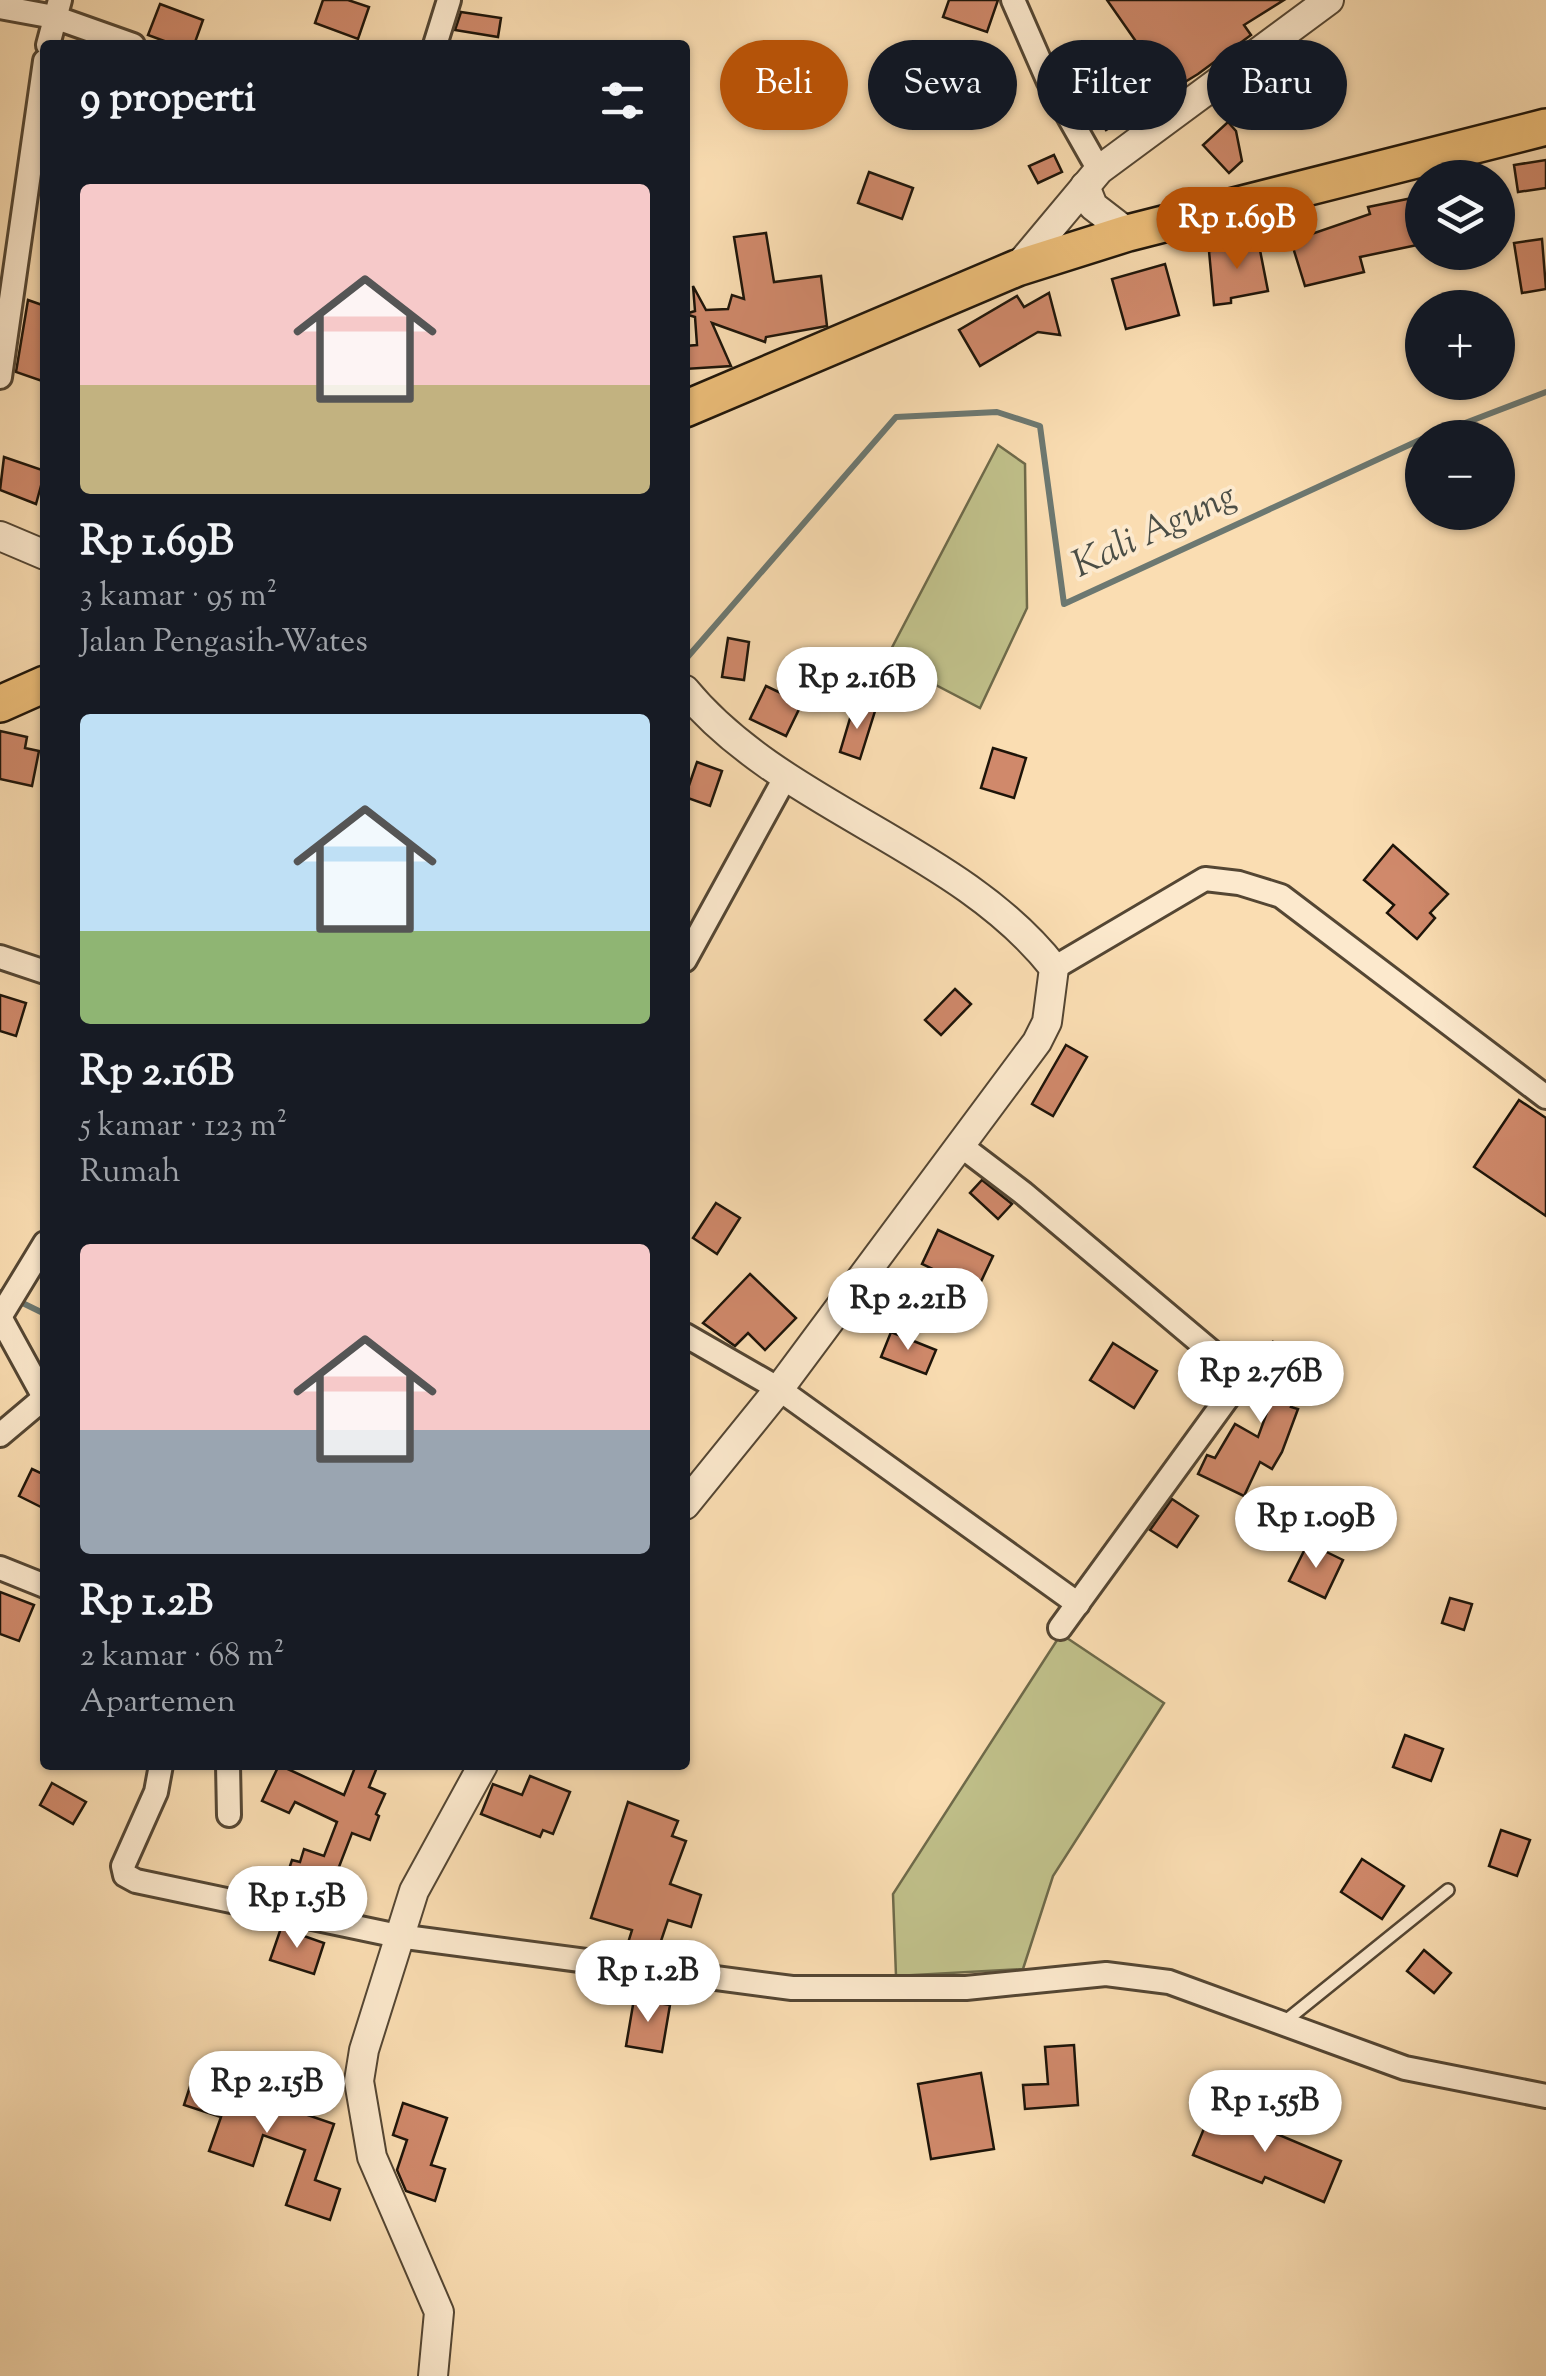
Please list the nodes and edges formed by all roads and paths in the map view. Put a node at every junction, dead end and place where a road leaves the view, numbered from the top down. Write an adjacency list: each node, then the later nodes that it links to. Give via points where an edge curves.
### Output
1 (449, 0): 8 (street)
2 (1012, 0): 11 (street)
3 (1329, 0): 11 (street)
4 (0, 7): 5 (street)
5 (57, 8): 6 (street); 7 (street)
6 (49, 40)
7 (124, 40)
8 (437, 40)
9 (40, 96): 14 (street)
10 (1546, 127): 12 (main road)
11 (1092, 178): 12 (street, via 1093,206); 13 (street)
12 (1128, 233): 13 (main road)
13 (1017, 268): 15 (main road)
14 (0, 377)
15 (690, 407)
16 (0, 536): 17 (street)
17 (40, 553)
18 (40, 688): 20 (main road)
19 (690, 695): 21 (street)
20 (0, 704)
21 (786, 776): 22 (street); 24 (street, via 988,906)
22 (690, 951)
23 (0, 957): 25 (street)
24 (1054, 968): 26 (street, via 1205,879 1239,884 1281,896); 27 (street, via 1048,1022)
25 (40, 970)
26 (1546, 1097)
27 (960, 1146): 31 (street); 38 (street, via 1238,1375)
28 (40, 1251): 29 (street)
29 (2, 1315): 32 (street)
30 (690, 1338): 31 (street)
31 (779, 1388): 35 (street); 38 (street)
32 (40, 1391)
33 (40, 1402): 34 (street)
34 (0, 1435)
35 (690, 1499)
36 (0, 1568): 37 (street)
37 (40, 1584)
38 (1078, 1604): 39 (street)
39 (1060, 1628)
40 (160, 1770): 45 (street, via 122,1866 125,1875)
41 (228, 1770): 43 (street)
42 (480, 1770): 45 (street, via 430,1858)
43 (229, 1815)
44 (1448, 1890): 46 (lane)
45 (398, 1936): 46 (street, via 792,1988 966,1988 1106,1974 1169,1982); 48 (street, via 360,2081 372,2156 439,2312)
46 (1280, 2025): 47 (street, via 1404,2068)
47 (1546, 2096)
48 (433, 2376)

